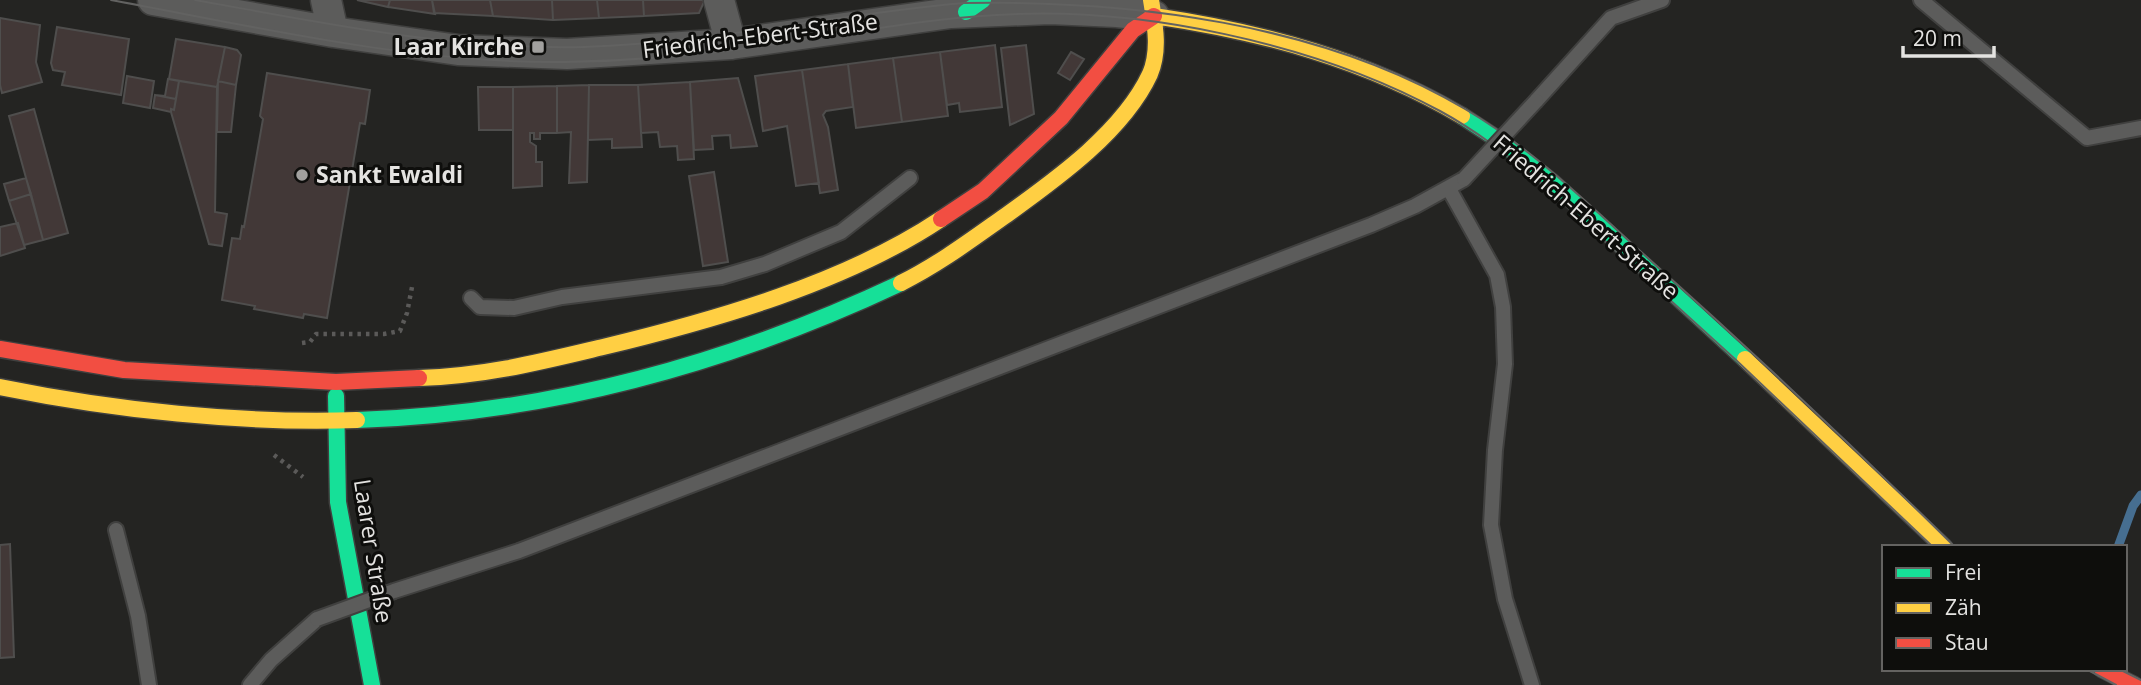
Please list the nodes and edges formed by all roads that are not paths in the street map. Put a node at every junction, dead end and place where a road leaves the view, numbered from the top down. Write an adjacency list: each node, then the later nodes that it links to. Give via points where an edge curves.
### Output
1 (153, 0): 10 (street, Friedrich-Ebert-Straße)
2 (326, 0): 10 (street)
3 (719, 0): 11 (street)
4 (1621, 0): 9 (lane)
5 (1662, 0): 9 (lane)
6 (1921, 0): 12 (lane, via 2087,138)
7 (975, 6): 8 (street, Friedrich-Ebert-Straße); 11 (street, Friedrich-Ebert-Straße)
8 (1153, 8): 17 (main road, via 1061,118 983,191 867,260 685,327 501,371); 19 (main road, via 1156,54 1143,88 1092,147 1041,192 947,258 880,292 787,333 691,366 568,396 453,415); 21 (main road, Friedrich-Ebert-Straße, via 1311,50 1402,84 1488,132 1543,173)
9 (1611, 18): 14 (lane, bridge, via 1464,179)
10 (333, 32): 11 (street, Friedrich-Ebert-Straße, via 458,50 567,54)
11 (732, 44)
12 (2141, 128)
13 (910, 178): 15 (lane, via 841,232 721,277 562,297 514,308 480,307)
14 (1449, 189): 24 (lane, bridge, via 1371,225 914,401 519,551 317,620); 26 (lane, via 1497,275 1503,307 1505,364 1491,526 1505,599)
15 (471, 298)
16 (0, 349): 17 (main road, via 124,370)
17 (335, 382): 19 (main road, Laarer Straße)
18 (0, 387): 19 (main road, via 122,409)
19 (336, 422): 25 (main road, Laarer Straße, via 338,502)
20 (116, 530): 23 (lane, via 138,616)
21 (1942, 545)
22 (2106, 671): 27 (main road)
23 (149, 685)
24 (250, 685)
25 (372, 685)
26 (1531, 685)
27 (2134, 685)

